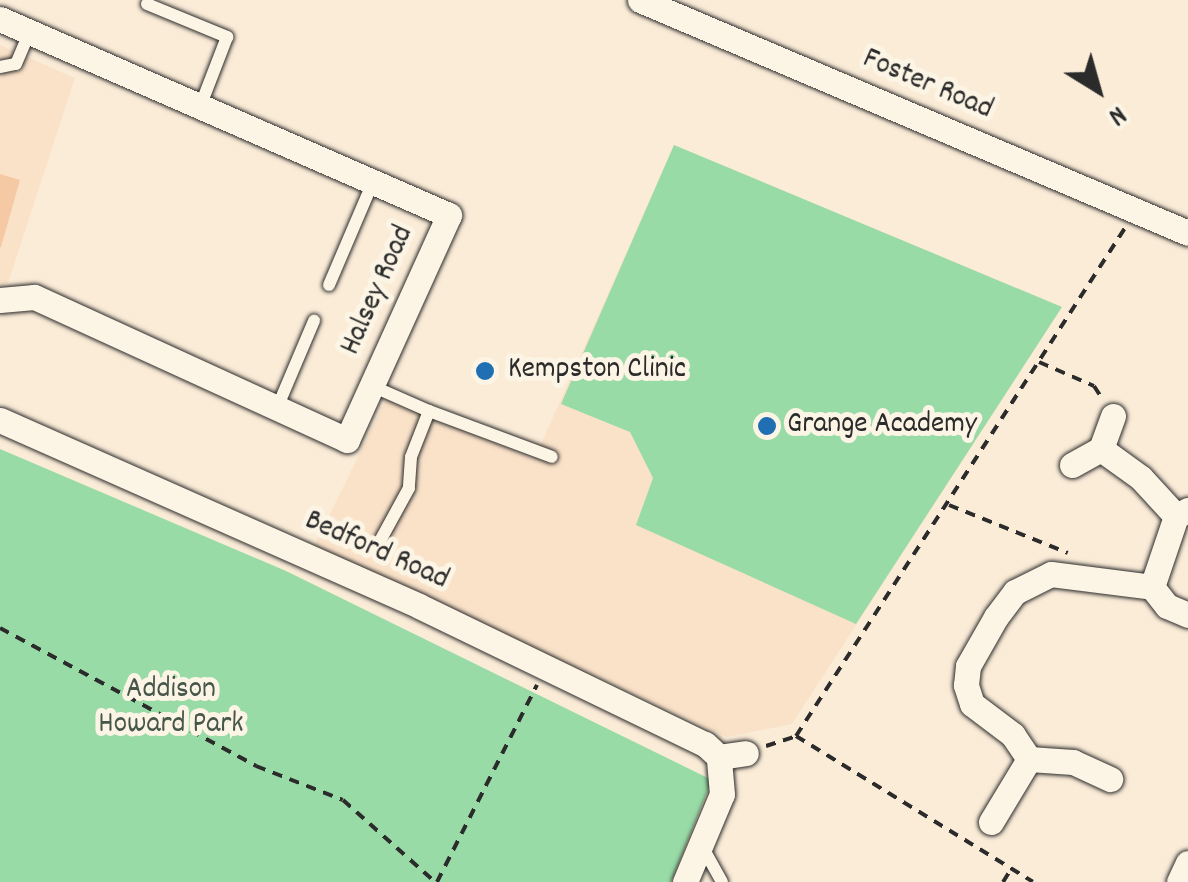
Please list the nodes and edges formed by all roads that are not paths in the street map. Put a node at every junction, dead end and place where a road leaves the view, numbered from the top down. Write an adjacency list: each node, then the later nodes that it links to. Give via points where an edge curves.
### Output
1 (640, 0): 8 (street, Foster Road)
2 (147, 4): 6 (lane, via 227,37)
3 (0, 19): 4 (street, Halsey Road)
4 (30, 31): 5 (lane, via 16,64); 6 (street, Halsey Road)
5 (0, 66)
6 (200, 107): 7 (street, Halsey Road)
7 (372, 184): 9 (lane); 12 (street, Halsey Road, via 449,216)
8 (1188, 233)
9 (329, 286)
10 (0, 300): 13 (street, Halsey Road, via 34,298)
11 (314, 321): 13 (lane)
12 (372, 386): 13 (street, Halsey Road, via 347,440); 14 (lane)
13 (277, 408)
14 (429, 412): 18 (lane); 21 (lane, via 410,457 409,488)
15 (1114, 416): 17 (street)
16 (0, 420): 25 (street, Bedford Road, via 545,667 705,744)
17 (1101, 449): 19 (street); 20 (street)
18 (552, 457)
19 (1072, 465)
20 (1182, 513): 22 (street)
21 (380, 542)
22 (1152, 587): 23 (street, via 1167,606); 26 (street, via 1119,587 1073,572 1050,574 1015,592 968,666 972,704 1013,735)
23 (1188, 614)
24 (746, 753): 25 (street)
25 (718, 757): 29 (street, via 722,794)
26 (1029, 759): 27 (street, via 1073,762); 28 (street)
27 (1110, 778)
28 (991, 822)
29 (701, 844): 31 (street); 32 (lane)
30 (1188, 863): 33 (street)
31 (685, 882)
32 (722, 882)
33 (1180, 882)

